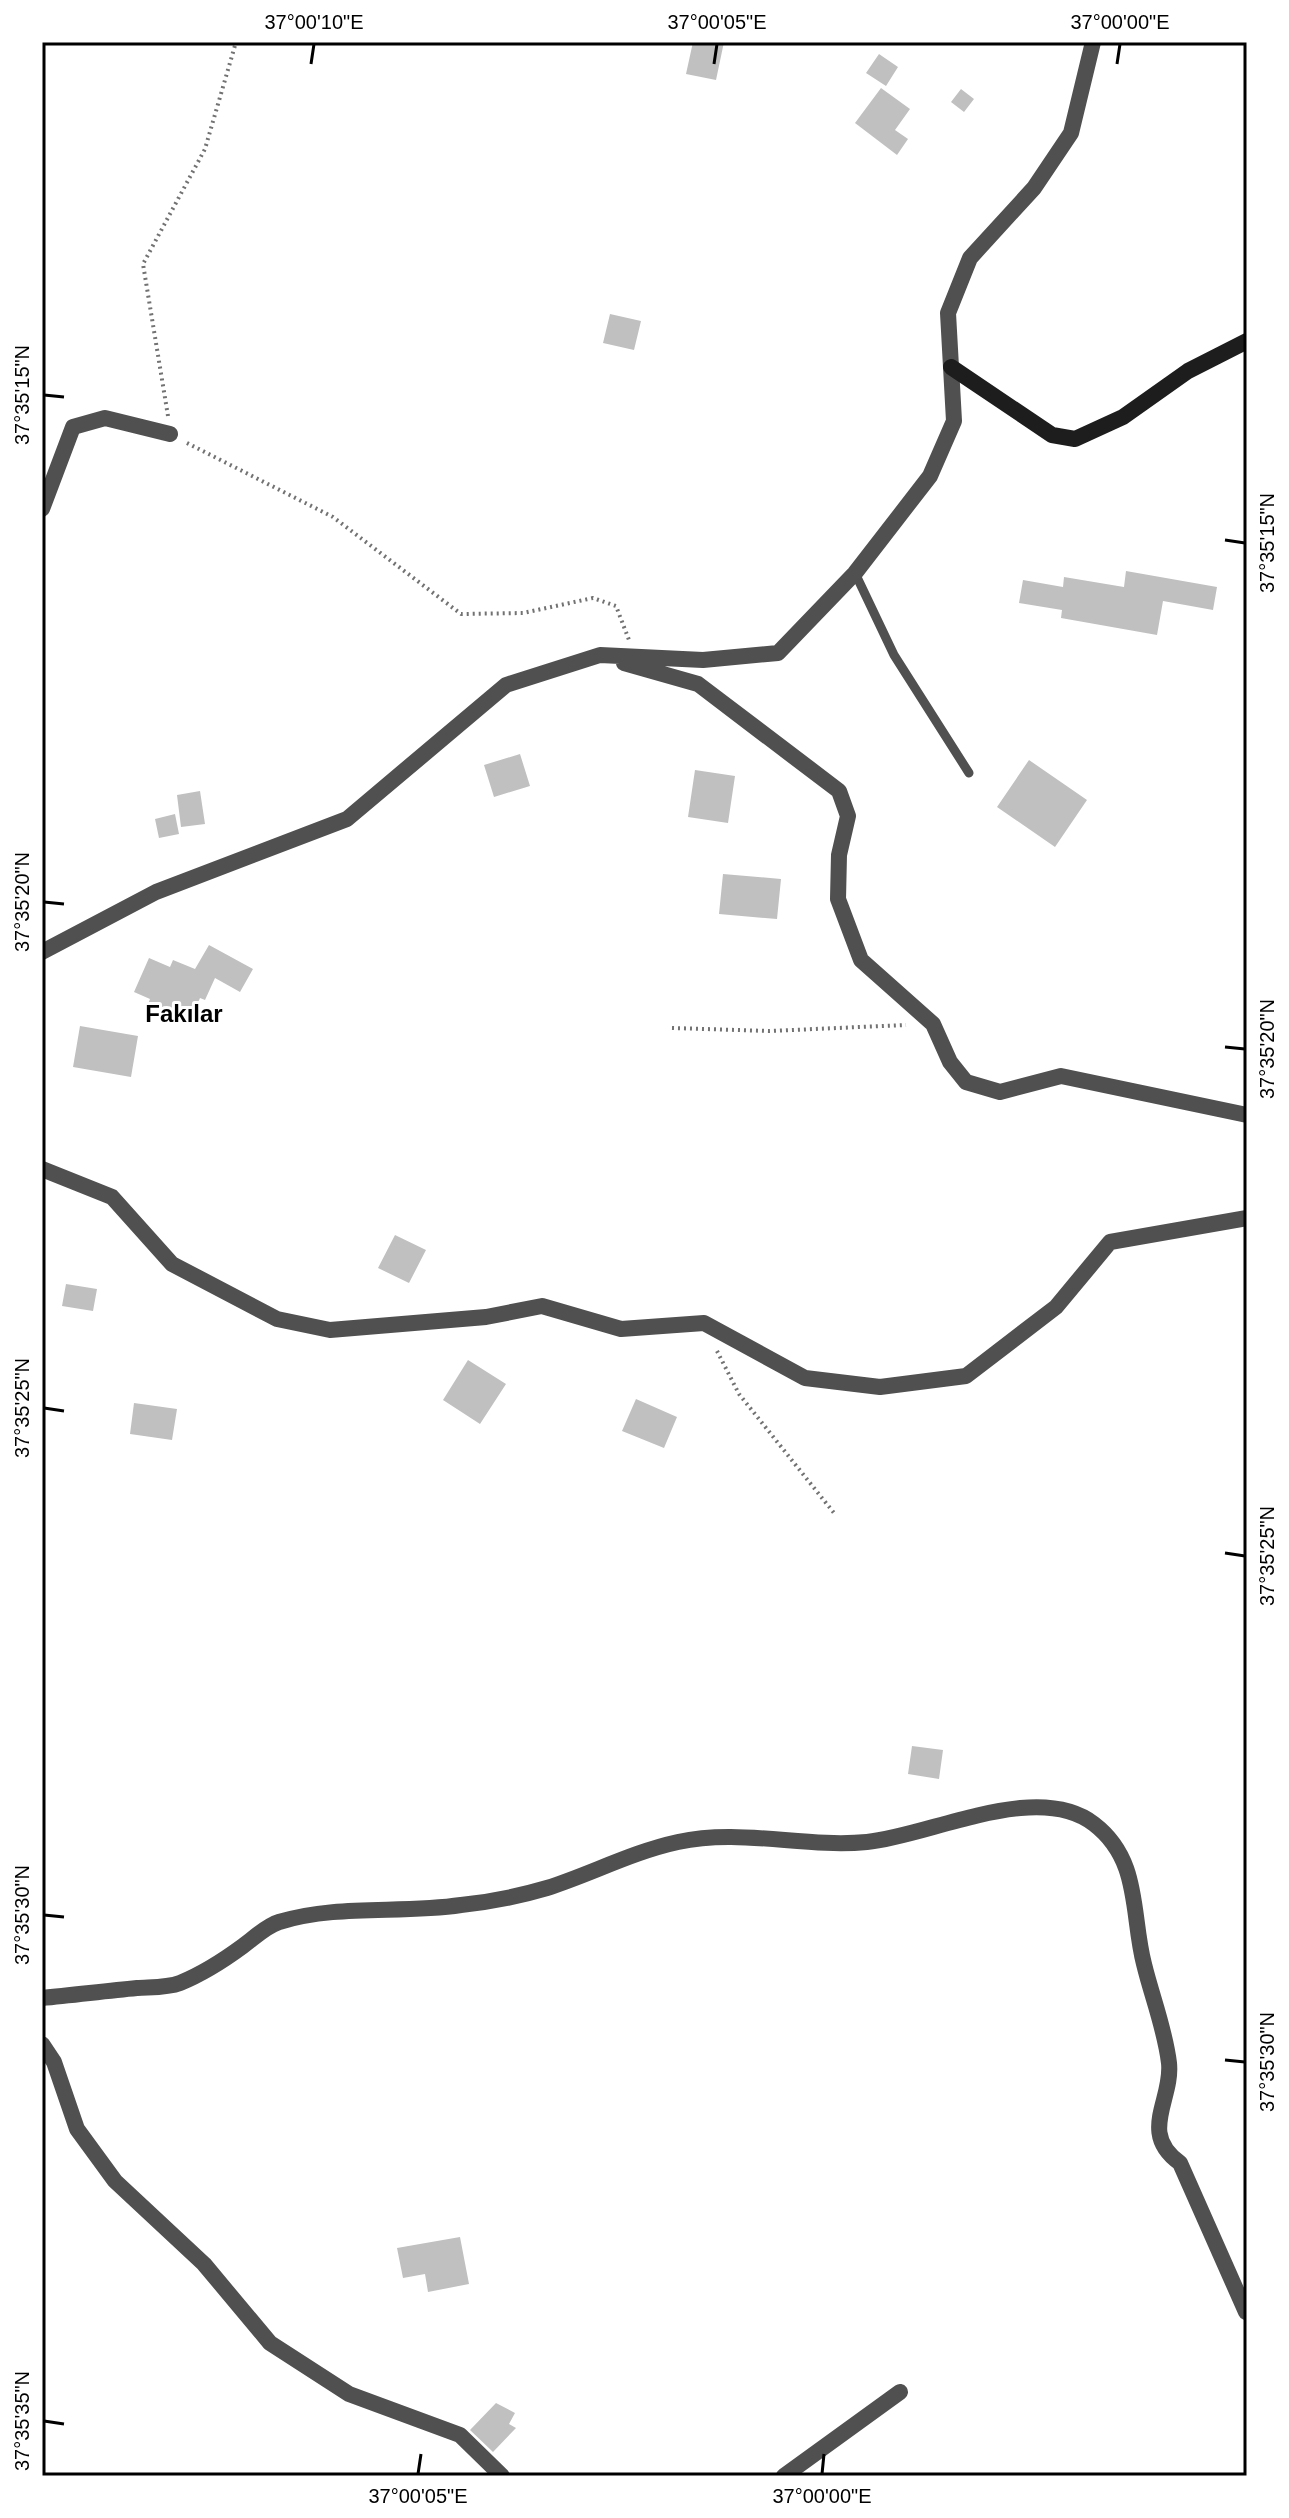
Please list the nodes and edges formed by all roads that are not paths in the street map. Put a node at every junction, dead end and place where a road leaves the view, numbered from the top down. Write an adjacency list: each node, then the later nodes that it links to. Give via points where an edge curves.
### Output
1 (1093, 42): 3 (street, via 1071,133 1034,188 970,258 948,313)
2 (1247, 341): 3 (street, via 1188,371 1123,417 1075,439 1052,435)
3 (951, 367): 6 (street, via 954,421 930,476)
4 (170, 434): 5 (street, via 105,418 73,427)
5 (42, 509)
6 (855, 573): 7 (street, via 778,653 703,660); 8 (lane, via 894,655)
7 (600, 655): 9 (street, via 506,685 347,819 156,892); 10 (street, via 698,684 839,791 848,816 839,855 838,899 861,960 933,1024 950,1062 966,1082 1000,1092 1061,1076)
8 (969, 773)
9 (42, 952)
10 (1247, 1115)
11 (42, 1169): 12 (street, via 112,1197 172,1264 277,1319 330,1330 486,1317 542,1306 621,1329 704,1323 805,1378 880,1387 966,1376 1056,1307 1110,1242)
12 (1247, 1218)
13 (42, 1998): 15 (street, via 177,1984 275,1923 325,1912 460,1906 546,1888 681,1841 720,1837 868,1842 1035,1807 1072,1812 1093,1822 1125,1863 1170,2069 1159,2132 1170,2156 1180,2163)
14 (42, 2044): 17 (street, via 54,2062 77,2129 115,2181 204,2264 270,2343 349,2394 460,2435)
15 (1246, 2312)
16 (900, 2392): 18 (street)
17 (502, 2476)
18 (784, 2476)

